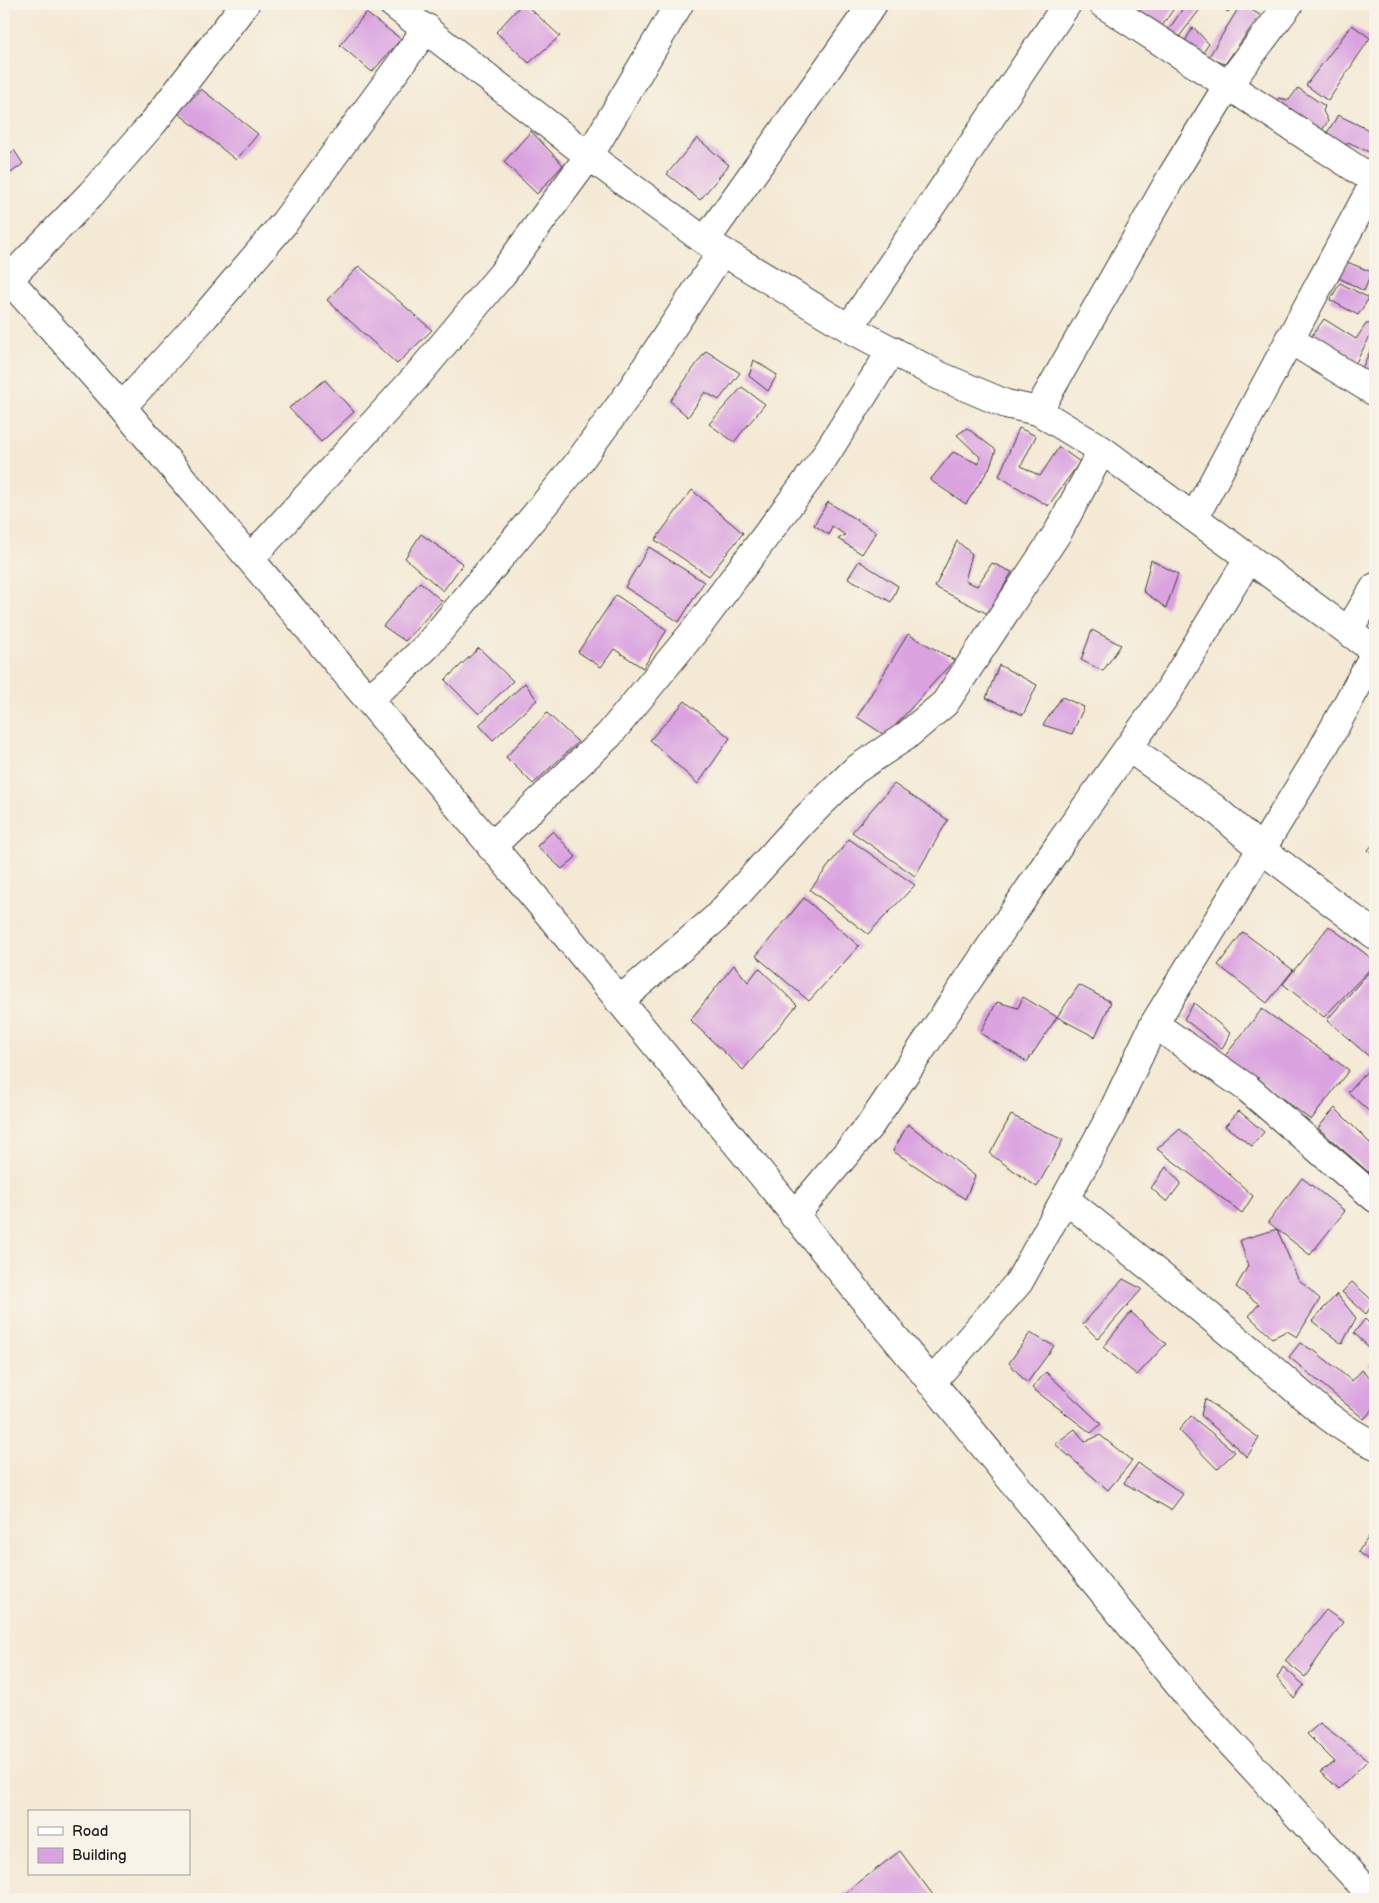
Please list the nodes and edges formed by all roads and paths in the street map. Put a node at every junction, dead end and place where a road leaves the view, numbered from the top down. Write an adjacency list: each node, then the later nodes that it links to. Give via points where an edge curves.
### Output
1 (245, 4): 13 (street, via 147,130 91,194)
2 (394, 4): 8 (street)
3 (680, 4): 10 (street)
4 (873, 4): 12 (street)
5 (1067, 4): 14 (street)
6 (1103, 4): 9 (street)
7 (1289, 4): 9 (street)
8 (427, 28): 10 (street); 18 (street, via 284,223)
9 (1228, 85): 11 (street); 19 (street, via 1173,174)
10 (589, 156): 12 (street); 23 (street, via 460,327)
11 (1375, 181): 15 (street)
12 (713, 246): 14 (street); 27 (street, via 629,393 575,467 427,646)
13 (6, 276): 18 (street)
14 (849, 328): 16 (street)
15 (1289, 339): 17 (street); 21 (street)
16 (892, 350): 19 (street, via 940,376 998,401); 29 (street, via 821,462 696,629 609,735)
17 (1375, 392)
18 (122, 407): 23 (street)
19 (1038, 412): 20 (street)
20 (1102, 450): 21 (street); 32 (street, via 1058,532 945,703 906,736 855,770 803,821 716,918)
21 (1194, 518): 22 (street)
22 (1249, 558): 25 (street); 28 (street, via 1168,692)
23 (250, 559): 27 (street)
24 (1375, 587): 25 (street)
25 (1349, 630): 26 (street)
26 (1375, 652): 30 (street, via 1321,752)
27 (368, 698): 29 (street)
28 (1129, 748): 30 (street, via 1214,808); 36 (street, via 1061,842 872,1124)
29 (491, 847): 32 (street)
30 (1260, 848): 31 (street); 33 (street)
31 (1375, 935)
32 (619, 1001): 36 (street)
33 (1154, 1024): 34 (street, via 1247,1088); 35 (street, via 1110,1117)
34 (1375, 1198)
35 (1065, 1199): 37 (street, via 1019,1282); 38 (street, via 1356,1437)
36 (794, 1216): 37 (street)
37 (931, 1382): 39 (street, via 1193,1702)
38 (1375, 1445)
39 (1375, 1899)

